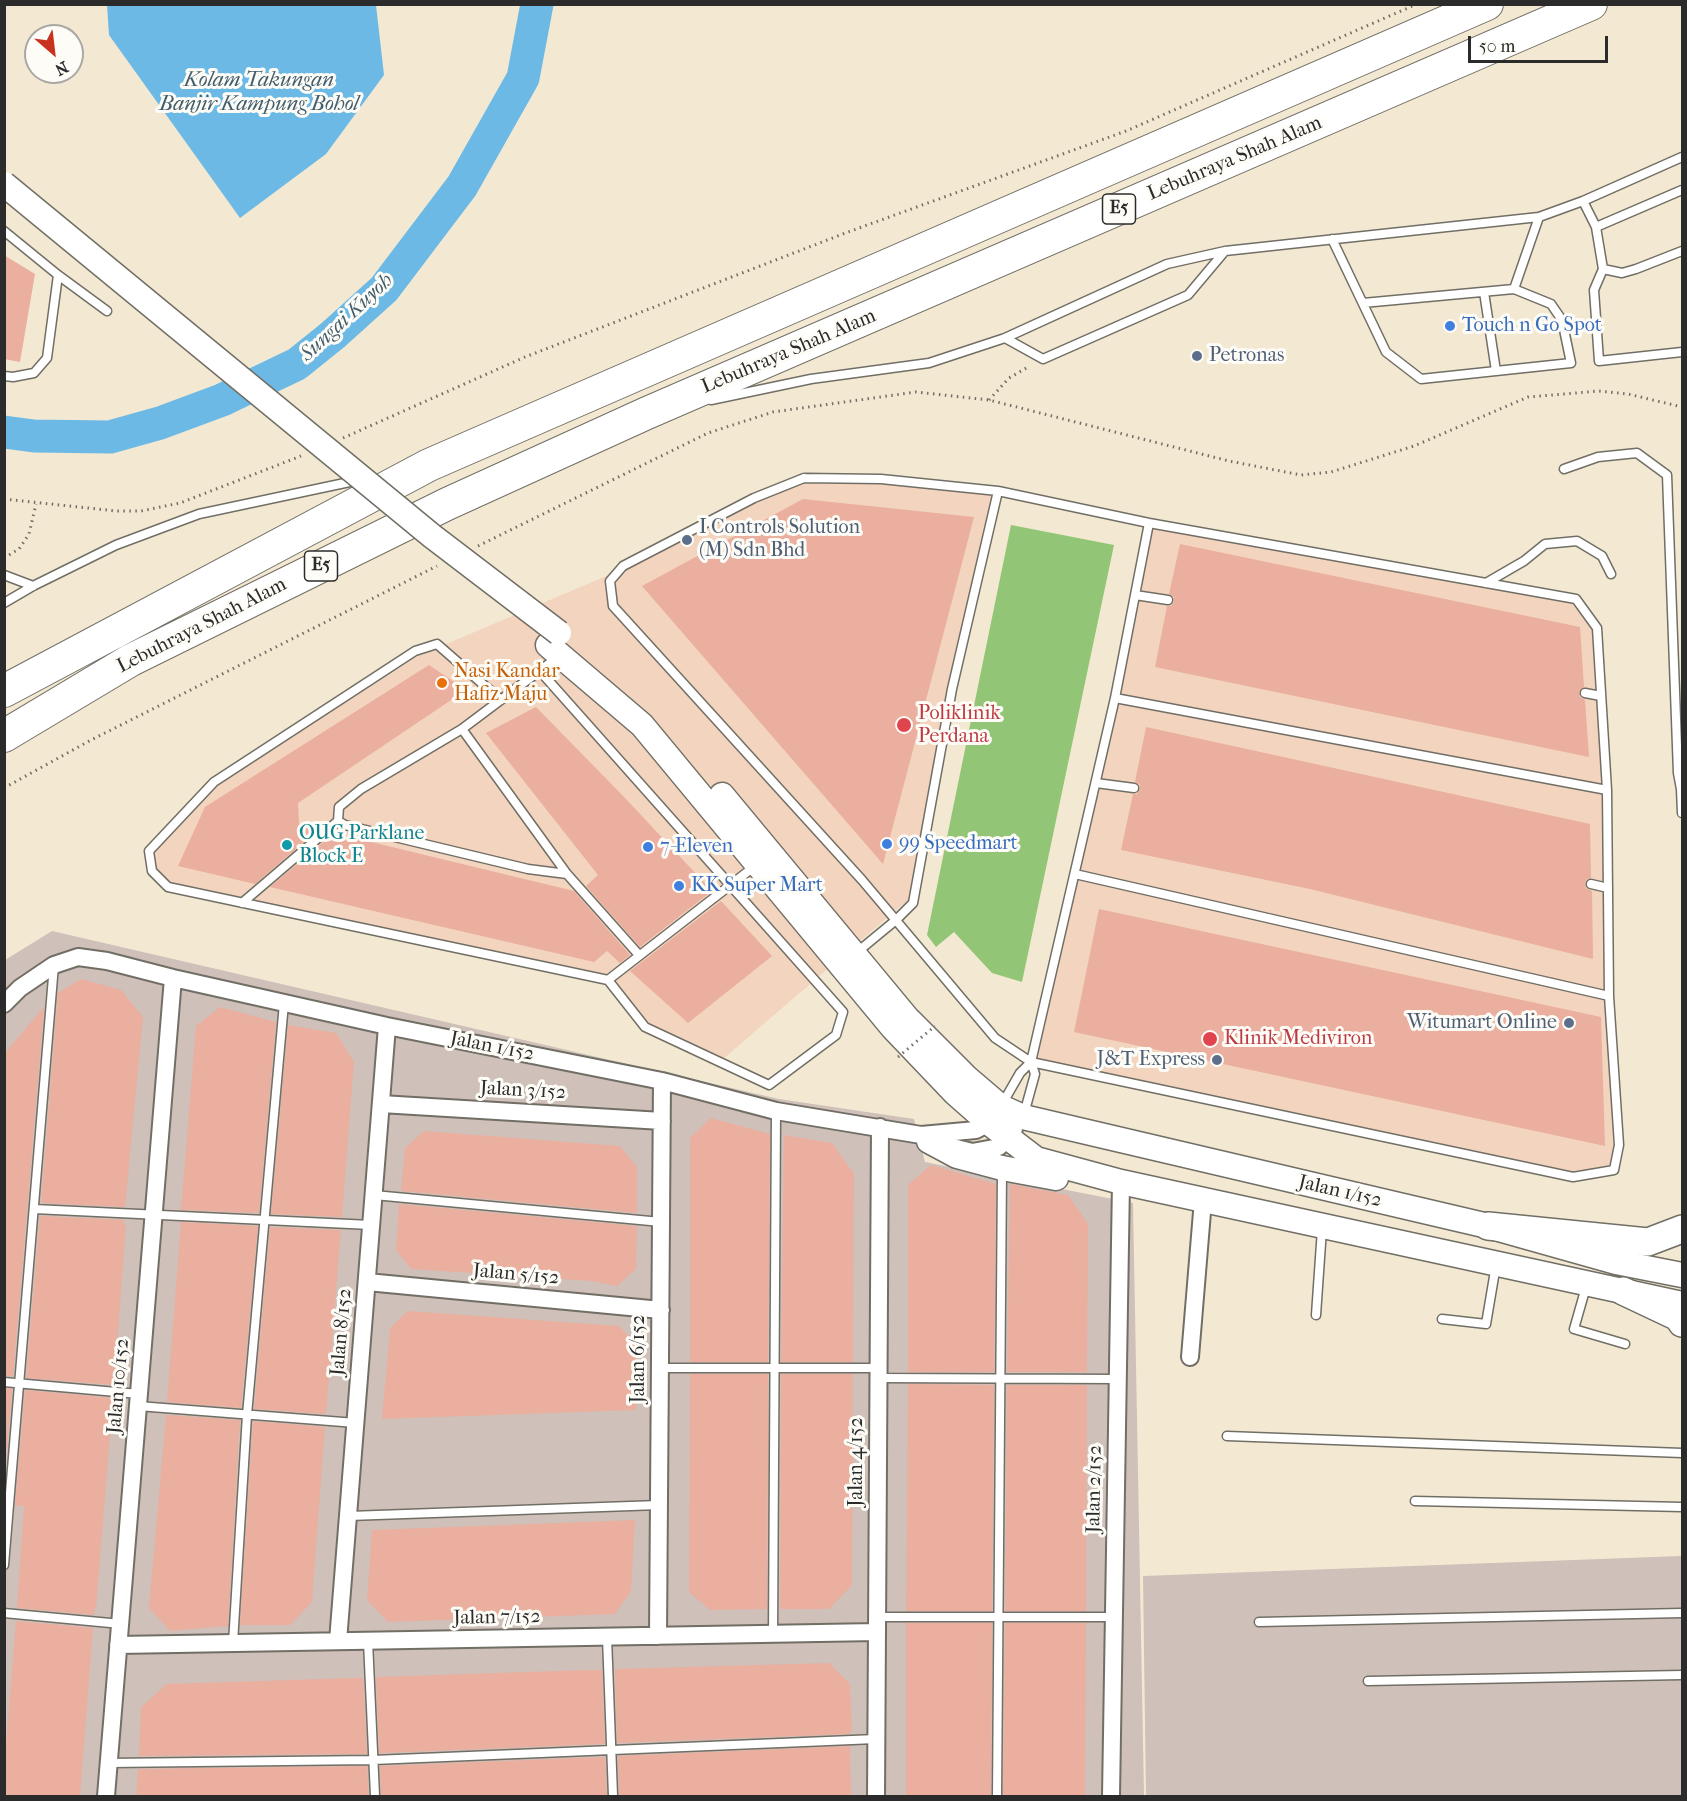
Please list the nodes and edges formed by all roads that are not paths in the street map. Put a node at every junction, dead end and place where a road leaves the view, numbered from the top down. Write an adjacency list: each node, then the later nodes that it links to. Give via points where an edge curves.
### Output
1 (1487, 4): 27 (highway, Lebuhraya Shah Alam / E5)
2 (1591, 4): 26 (highway, Lebuhraya Shah Alam / E5)
3 (1683, 157): 7 (lane)
4 (4, 184): 40 (street, bridge, via 432,536)
5 (1683, 190): 9 (lane)
6 (4, 201): 40 (street, via 408,537)
7 (1583, 201): 8 (lane); 9 (lane)
8 (1539, 217): 11 (lane); 16 (lane)
9 (1596, 227): 14 (lane)
10 (4, 231): 15 (lane)
11 (1332, 239): 12 (lane); 18 (lane)
12 (1225, 251): 20 (lane, via 1167,264); 20 (lane, via 1188,296 1043,359)
13 (1683, 251): 14 (lane, via 1636,270 1622,273)
14 (1603, 269): 21 (lane, via 1594,290 1599,361)
15 (57, 275): 19 (lane); 23 (lane, via 47,358 34,373)
16 (1514, 289): 17 (lane); 22 (lane, via 1551,304 1562,320 1571,363)
17 (1484, 292): 18 (lane); 22 (lane)
18 (1363, 303): 22 (lane, via 1386,352 1421,379)
19 (107, 311)
20 (1005, 338): 24 (lane, via 928,363)
21 (1683, 352)
22 (1496, 371)
23 (4, 376)
24 (706, 401)
25 (694, 404): 26 (lane)
26 (647, 413): 48 (highway, Lebuhraya Shah Alam / E5, via 447,504 130,660)
27 (429, 465): 29 (lane); 42 (highway, Lebuhraya Shah Alam / E5)
28 (1564, 469): 51 (lane, via 1598,457 1637,453 1667,475 1678,773)
29 (394, 472)
30 (371, 477): 36 (lane, via 199,514 116,545)
31 (998, 490): 32 (lane); 62 (lane, via 952,689 913,903); 62 (lane, via 881,479 804,478 754,498 623,566 610,581 614,606)
32 (1149, 523): 35 (lane); 37 (lane)
33 (1611, 574): 35 (lane, via 1602,556 1577,541 1545,544)
34 (4, 575): 36 (lane)
35 (1486, 583): 44 (lane, via 1576,599 1597,628)
36 (33, 586): 39 (lane)
37 (1135, 595): 38 (lane); 45 (lane)
38 (1168, 600)
39 (4, 603)
40 (556, 644): 41 (lane); 55 (street, via 656,717)
41 (540, 671): 46 (lane); 58 (lane)
42 (4, 691)
43 (1585, 693): 44 (lane)
44 (1601, 696): 52 (lane)
45 (1115, 698): 49 (lane); 52 (lane)
46 (501, 700): 47 (lane); 61 (lane, via 436,644 415,651 214,782 149,851 152,871 168,887)
47 (462, 729): 54 (lane, via 361,789 339,807); 56 (lane)
48 (4, 736)
49 (1096, 783): 50 (lane); 57 (lane)
50 (1134, 788)
51 (1682, 788): 53 (lane)
52 (1607, 790): 60 (lane)
53 (1683, 813)
54 (338, 821): 56 (lane, via 528,869); 61 (lane)
55 (764, 859): 58 (lane); 64 (street); 78 (street, via 893,1028 955,1093)
56 (567, 874): 63 (lane)
57 (1075, 874): 68 (lane); 72 (lane)
58 (730, 884): 63 (lane); 67 (lane, via 843,1012 836,1035 769,1085 645,1027)
59 (1592, 884): 60 (lane)
60 (1608, 888): 68 (lane)
61 (242, 903): 67 (lane)
62 (896, 920): 64 (lane); 72 (lane, via 995,1038)
63 (639, 955): 67 (lane)
64 (855, 955): 78 (street, via 907,1018 967,1078)
65 (54, 965): 66 (street, Jalan 1/152, via 78,957); 70 (street, Jalan 1/152); 85 (lane)
66 (173, 978): 69 (street, Jalan 1/152); 86 (street, Jalan 10/152)
67 (608, 980)
68 (1609, 996): 72 (lane, via 1618,1145 1614,1170 1573,1177)
69 (284, 1003): 71 (street, Jalan 1/152); 87 (lane)
70 (4, 1004)
71 (387, 1026): 73 (street, Jalan 1/152); 74 (street, Jalan 8/152)
72 (1031, 1062): 76 (lane, via 1035,1074); 78 (lane, via 1020,1073)
73 (662, 1082): 75 (street, Jalan 1/152); 77 (street, Jalan 6/152)
74 (381, 1104): 77 (street, Jalan 3/152); 83 (street, Jalan 8/152)
75 (777, 1111): 79 (street, Jalan 1/152); 106 (lane)
76 (1023, 1117): 78 (street, Jalan 1/152); 91 (street, Jalan 1/152)
77 (662, 1121): 88 (street, Jalan 6/152)
78 (999, 1123): 80 (street); 80 (street, via 999,1147 989,1150 972,1152); 82 (street, via 1036,1159)
79 (880, 1127): 80 (street, Jalan 1/152); 107 (street, Jalan 4/152)
80 (925, 1138): 81 (street, via 957,1156)
81 (1002, 1168): 82 (street, via 1083,1183); 108 (lane)
82 (1121, 1182): 84 (street, Jalan 1/152); 109 (street, Jalan 2/152)
83 (374, 1195): 88 (lane); 89 (street, Jalan 8/152)
84 (1203, 1200): 90 (street, Jalan 1/152); 104 (street)
85 (34, 1209): 86 (lane); 111 (lane)
86 (154, 1215): 87 (lane); 112 (street, Jalan 10/152)
87 (264, 1220): 89 (lane); 113 (lane)
88 (661, 1222): 99 (street, Jalan 6/152)
89 (371, 1225): 95 (street, Jalan 8/152)
90 (1322, 1226): 93 (street, Jalan 1/152); 100 (lane)
91 (1488, 1226): 92 (main road, via 1648,1242); 94 (street, Jalan 1/152, via 1616,1262)
92 (1683, 1229)
93 (1496, 1263): 96 (street, Jalan 1/152); 101 (lane, via 1486,1324)
94 (1683, 1275)
95 (367, 1282): 99 (street, Jalan 5/152); 114 (street, Jalan 8/152)
96 (1587, 1283): 97 (street, Jalan 1/152); 103 (lane, via 1574,1329)
97 (1623, 1291): 98 (street, Jalan 1/152); 102 (main road)
98 (1683, 1304)
99 (661, 1310): 105 (street, Jalan 6/152)
100 (1316, 1315)
101 (1442, 1319)
102 (1683, 1323)
103 (1625, 1344)
104 (1190, 1357)
105 (660, 1368): 106 (lane); 118 (street, Jalan 6/152)
106 (775, 1368): 107 (lane); 129 (lane)
107 (879, 1373): 108 (lane); 128 (street, Jalan 4/152)
108 (1000, 1378): 109 (lane); 124 (lane)
109 (1118, 1379): 125 (street, Jalan 2/152)
110 (4, 1382): 111 (lane)
111 (20, 1384): 112 (lane); 121 (lane)
112 (139, 1400): 113 (lane); 127 (street, Jalan 10/152)
113 (247, 1414): 114 (lane); 134 (lane)
114 (356, 1423): 120 (street, Jalan 8/152)
115 (1227, 1436): 116 (lane)
116 (1683, 1453)
117 (1415, 1501): 119 (lane)
118 (659, 1505): 120 (lane); 130 (street, Jalan 6/152)
119 (1683, 1507)
120 (349, 1516): 132 (street, Jalan 8/152)
121 (4, 1566)
122 (4, 1613): 127 (lane)
123 (1683, 1613): 126 (lane)
124 (999, 1617): 125 (lane); 128 (lane); 146 (lane)
125 (1114, 1617): 147 (street, Jalan 2/152)
126 (1258, 1622)
127 (121, 1624): 135 (street, Jalan 10/152)
128 (877, 1625): 129 (street, Jalan 7/152); 138 (street, Jalan 4/152)
129 (773, 1634): 130 (street, Jalan 7/152)
130 (658, 1636): 131 (street, Jalan 7/152)
131 (607, 1637): 133 (street, Jalan 7/152); 139 (lane)
132 (338, 1641): 133 (street, Jalan 7/152); 134 (street, Jalan 7/152)
133 (368, 1641): 140 (lane)
134 (232, 1643): 135 (street, Jalan 7/152)
135 (118, 1645): 141 (street, Jalan 10/152)
136 (1683, 1675): 137 (lane)
137 (1368, 1681)
138 (876, 1739): 139 (lane); 145 (street, Jalan 4/152)
139 (611, 1750): 140 (lane); 144 (lane)
140 (373, 1760): 141 (lane); 143 (lane)
141 (109, 1762): 142 (street, Jalan 10/152)
142 (106, 1797)
143 (375, 1797)
144 (613, 1797)
145 (876, 1797)
146 (998, 1797)
147 (1111, 1797)

